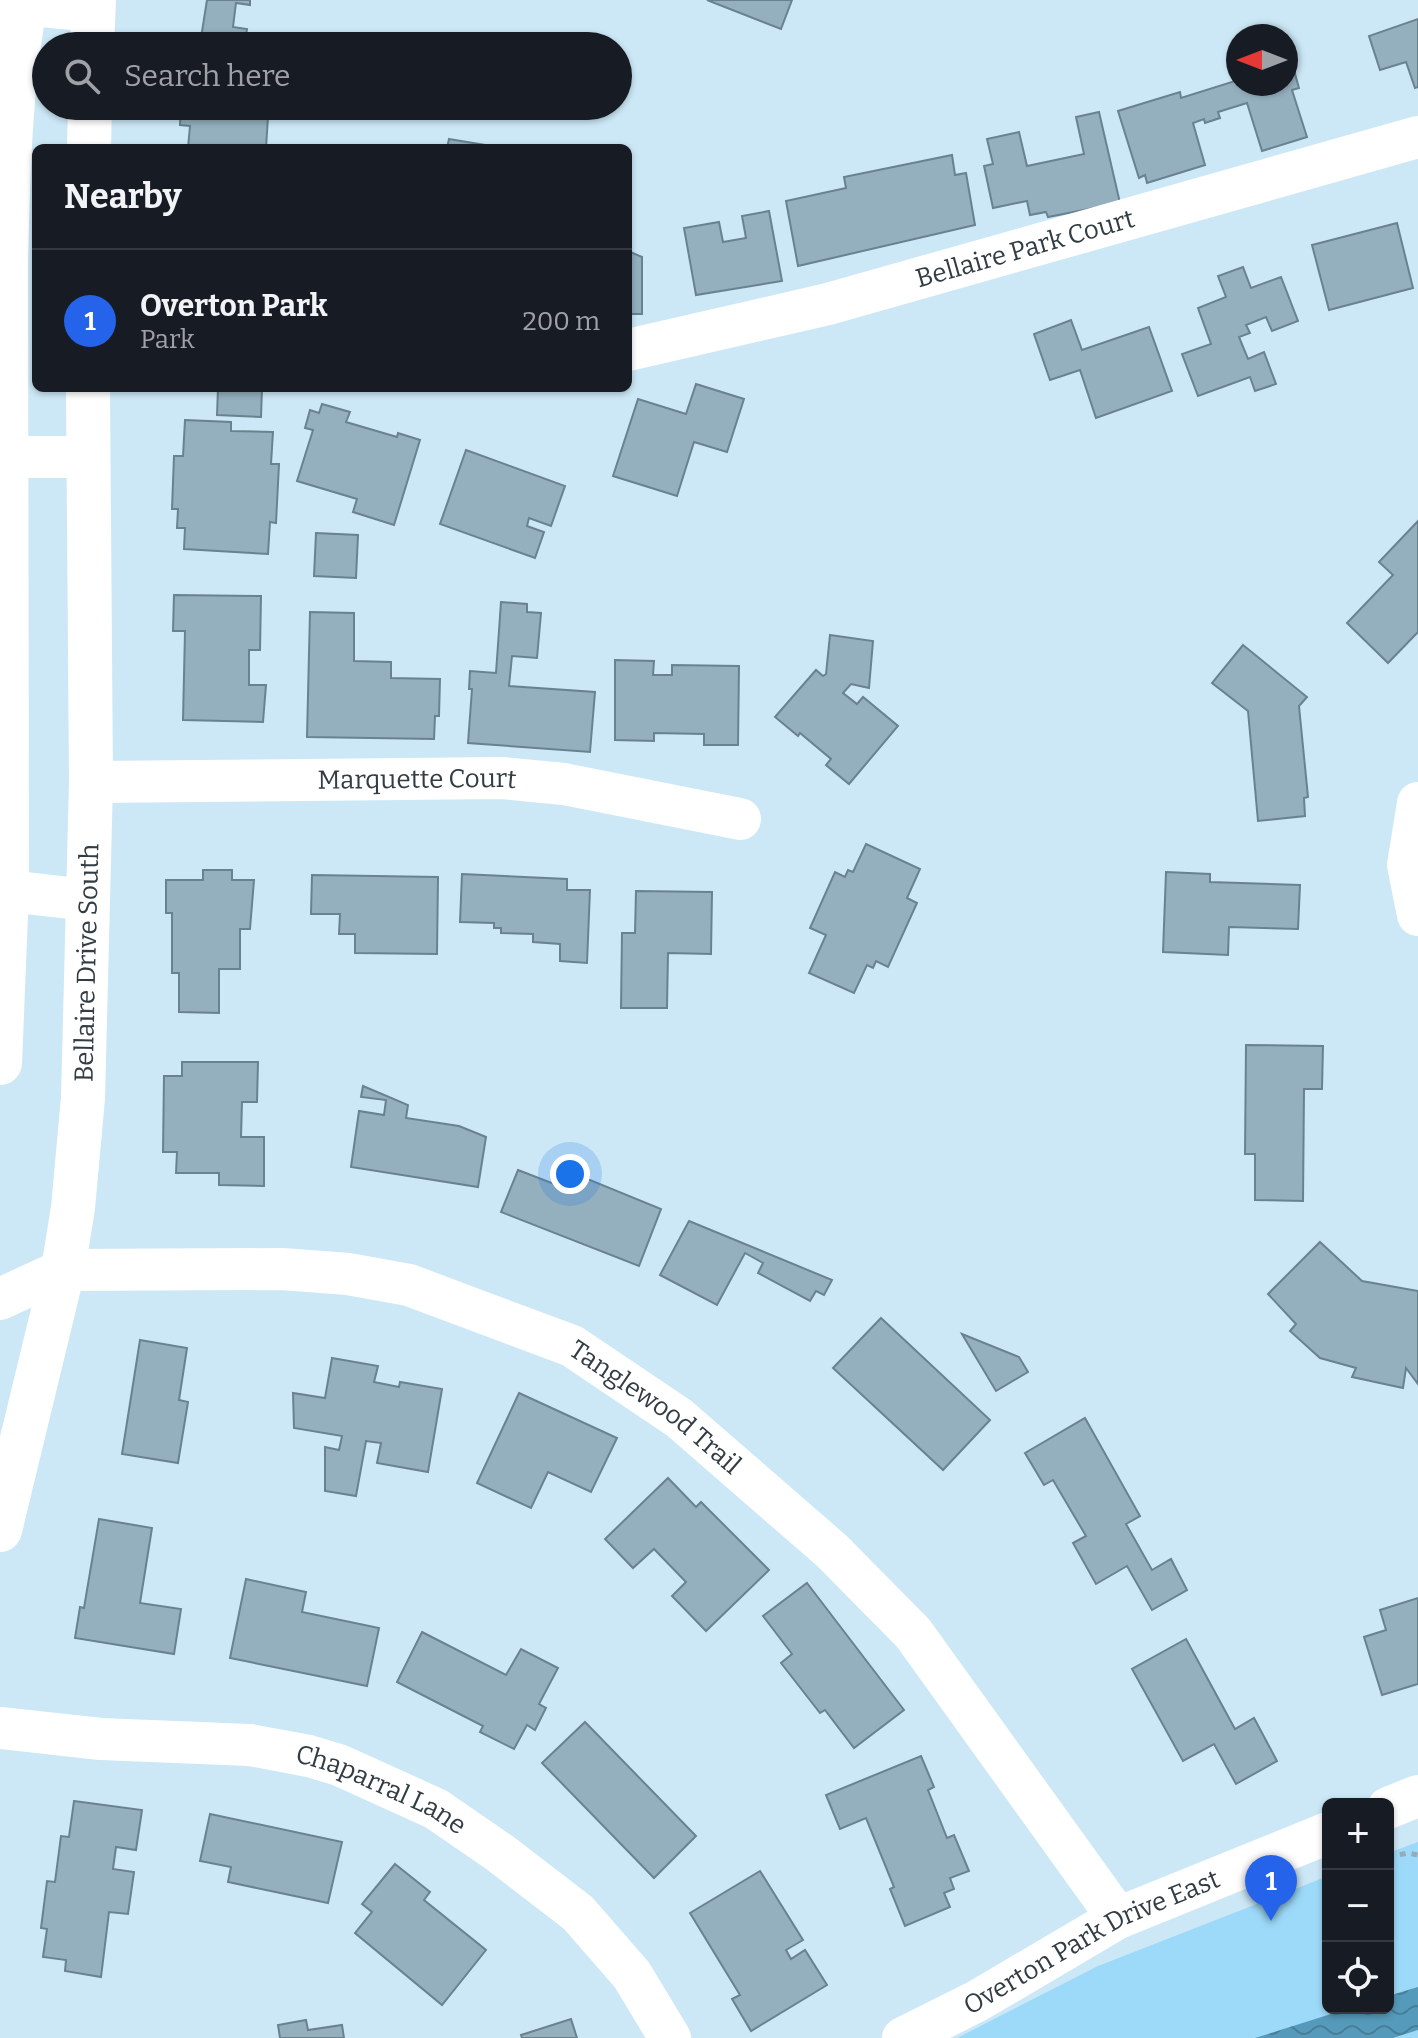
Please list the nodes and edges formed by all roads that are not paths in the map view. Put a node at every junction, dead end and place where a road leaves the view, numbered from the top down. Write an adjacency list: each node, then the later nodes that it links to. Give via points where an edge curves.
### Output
1 (17, 2): 2 (street); 8 (main road, via 8,164)
2 (93, 19)
3 (90, 120): 5 (main road)
4 (1418, 137): 6 (street, Bellaire Park Court, via 828,304)
5 (89, 144)
6 (632, 349)
7 (88, 392): 9 (main road, Bellaire Drive South)
8 (3, 457): 9 (street); 13 (main road)
9 (88, 457): 10 (main road, Bellaire Drive South)
10 (91, 782): 12 (street, Marquette Court, via 502,778 564,784); 14 (main road, Bellaire Drive South)
11 (1418, 803): 15 (street, via 1408,865)
12 (740, 819)
13 (4, 890): 14 (street); 16 (main road)
14 (88, 900): 17 (main road, Bellaire Drive South, via 83,1098)
15 (1418, 915)
16 (0, 1063)
17 (63, 1270): 18 (street, Tanglewood Trail); 19 (main road, Bellaire Drive South); 24 (street, Tanglewood Trail, via 282,1269 348,1274 409,1285 572,1346 679,1418 832,1551 913,1633)
18 (0, 1299)
19 (0, 1530)
20 (0, 1728): 25 (street, Chaparral Lane, via 101,1739 250,1745 339,1765 436,1809 578,1913 632,1975)
21 (1418, 1796): 22 (street)
22 (1394, 1806)
23 (1322, 1835): 24 (street, Overton Park Drive East)
24 (1118, 1918): 26 (street, Overton Park Drive East)
25 (670, 2038)
26 (903, 2038)

